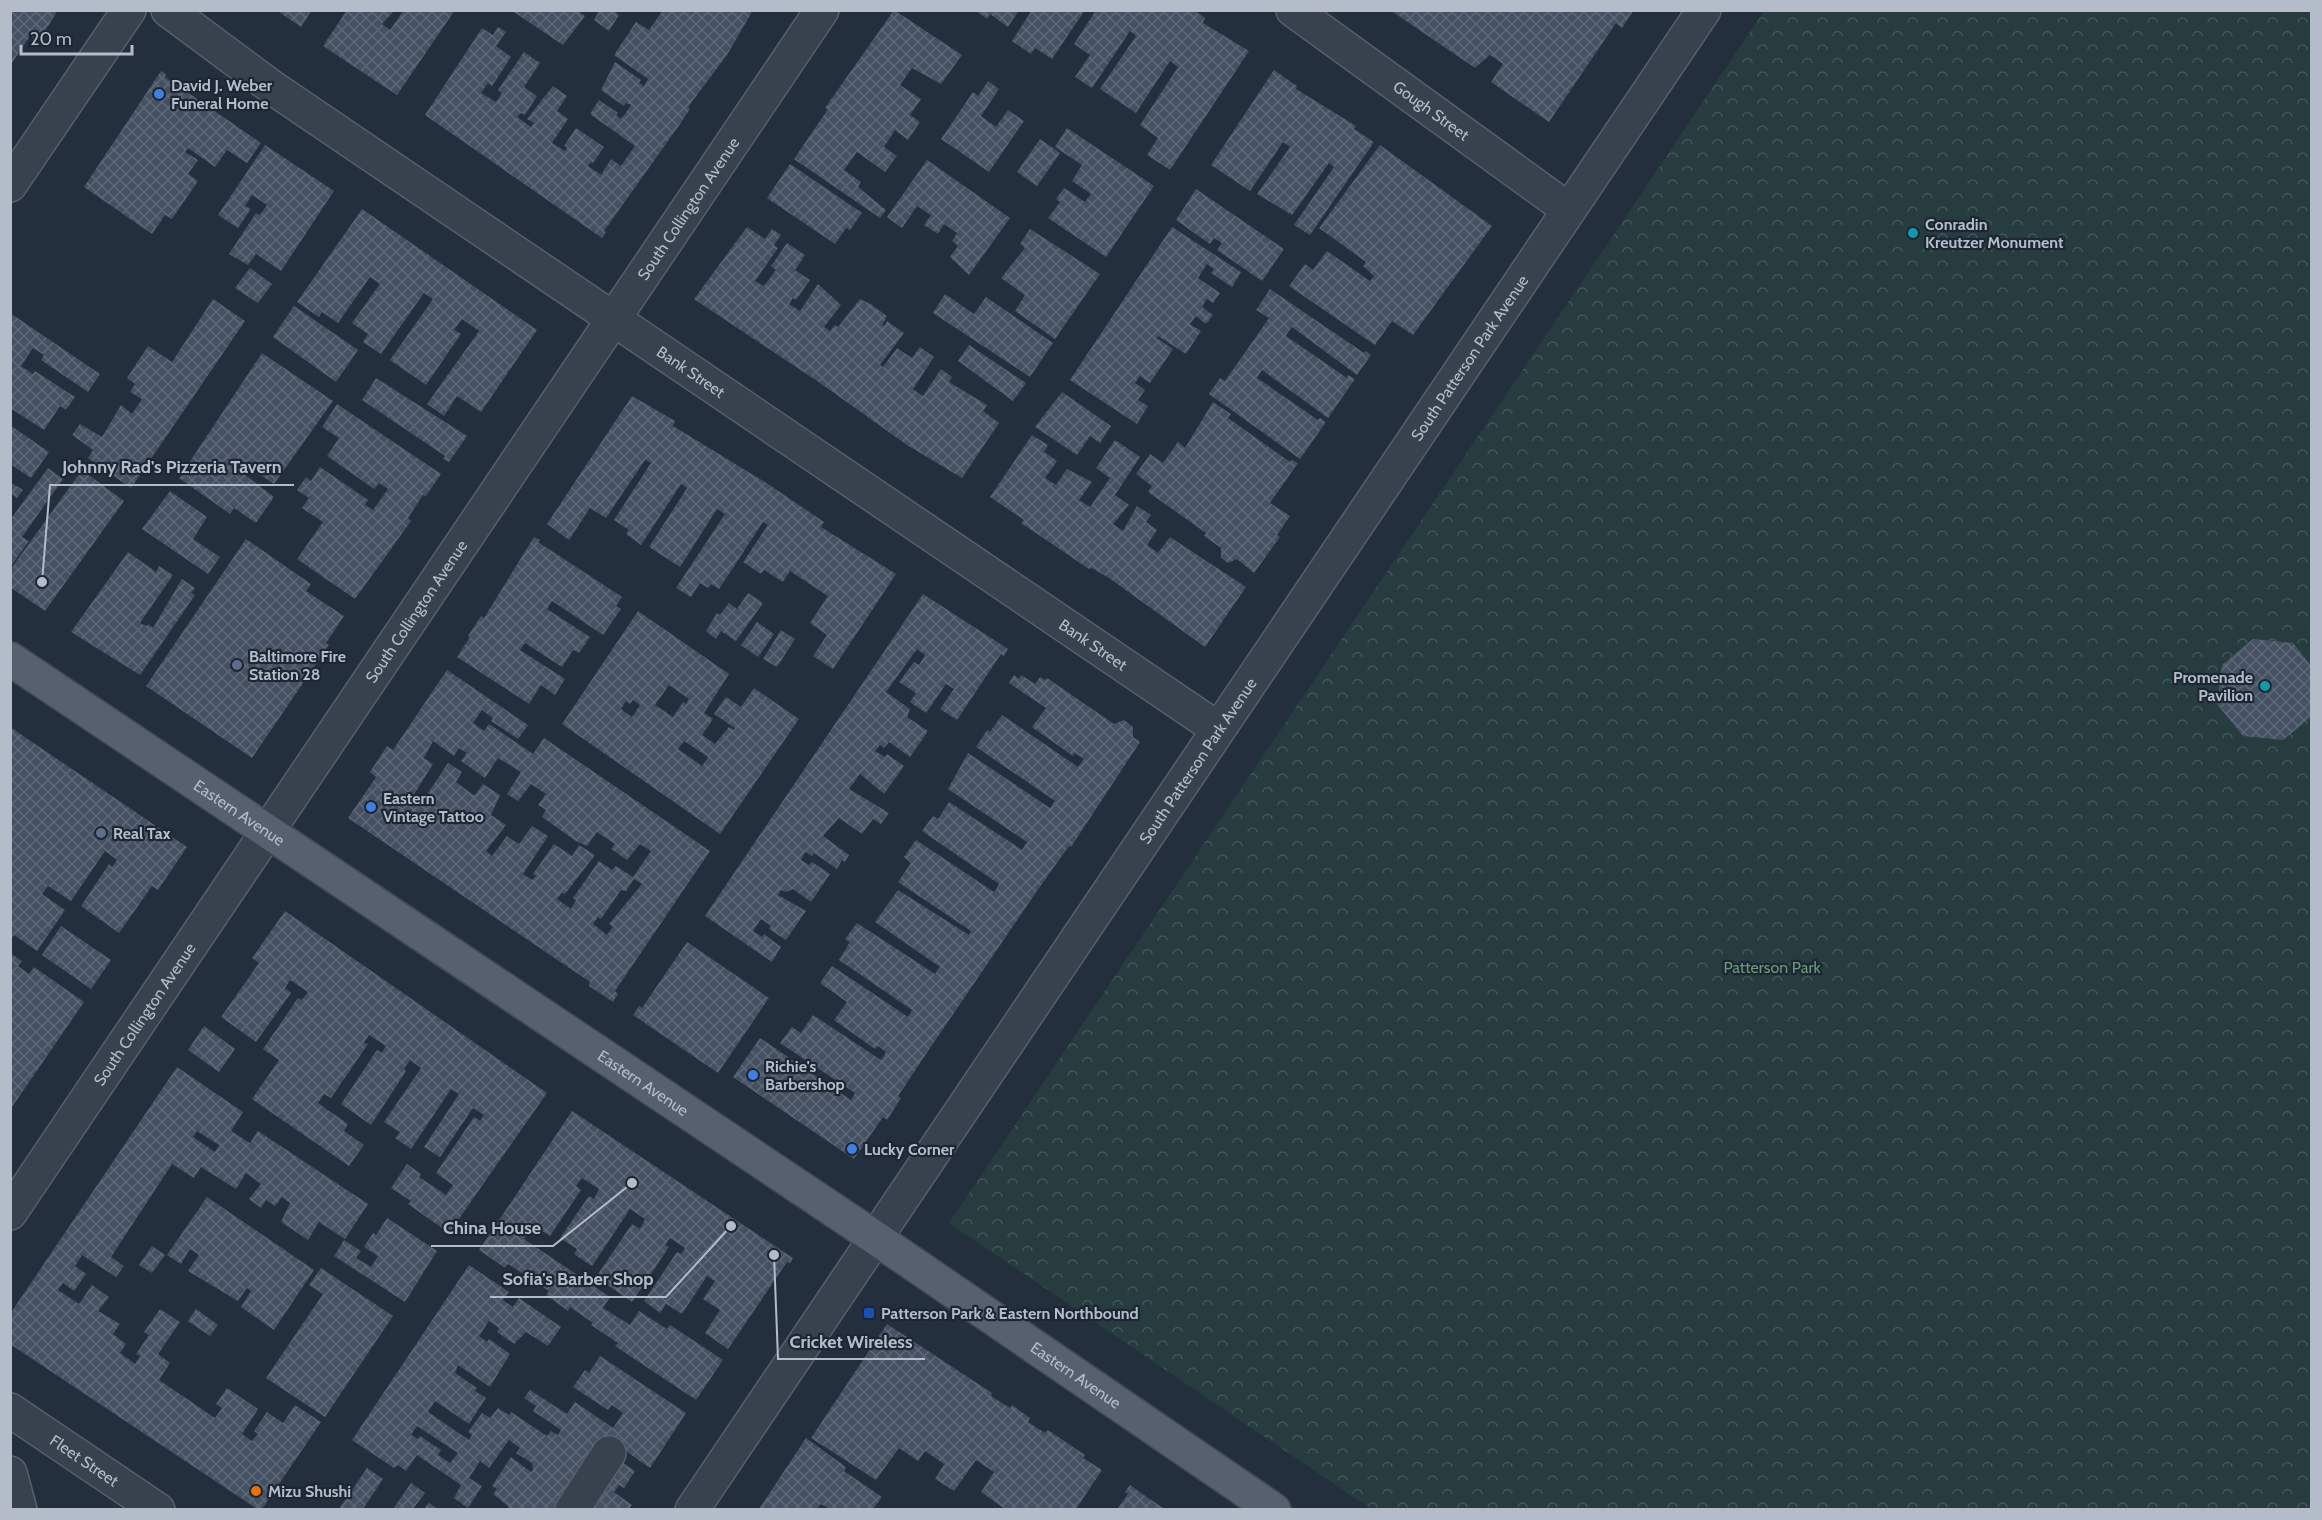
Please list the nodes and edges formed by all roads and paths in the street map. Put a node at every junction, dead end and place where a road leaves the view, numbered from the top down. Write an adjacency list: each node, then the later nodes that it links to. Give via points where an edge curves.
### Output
1 (129, 10): 6 (street)
2 (168, 10): 8 (street, Bank Street, via 273,88)
3 (822, 10): 8 (street, South Collington Avenue)
4 (1293, 10): 7 (street, Gough Street)
5 (1704, 10): 7 (street, South Patterson Park Avenue)
6 (10, 185)
7 (1569, 210): 10 (street, South Patterson Park Avenue)
8 (614, 318): 10 (street, Bank Street); 11 (street, South Collington Avenue)
9 (10, 659): 11 (main road, Eastern Avenue)
10 (1218, 729): 13 (street, South Patterson Park Avenue)
11 (268, 831): 12 (street, South Collington Avenue); 13 (main road, Eastern Avenue)
12 (10, 1213)
13 (874, 1237): 20 (street, South Patterson Park Avenue); 21 (main road, Eastern Avenue)
14 (10, 1410): 18 (street, Fleet Street)
15 (609, 1453): 19 (street)
16 (10, 1473): 17 (street)
17 (20, 1509)
18 (158, 1509)
19 (572, 1509)
20 (692, 1509)
21 (1274, 1509)

